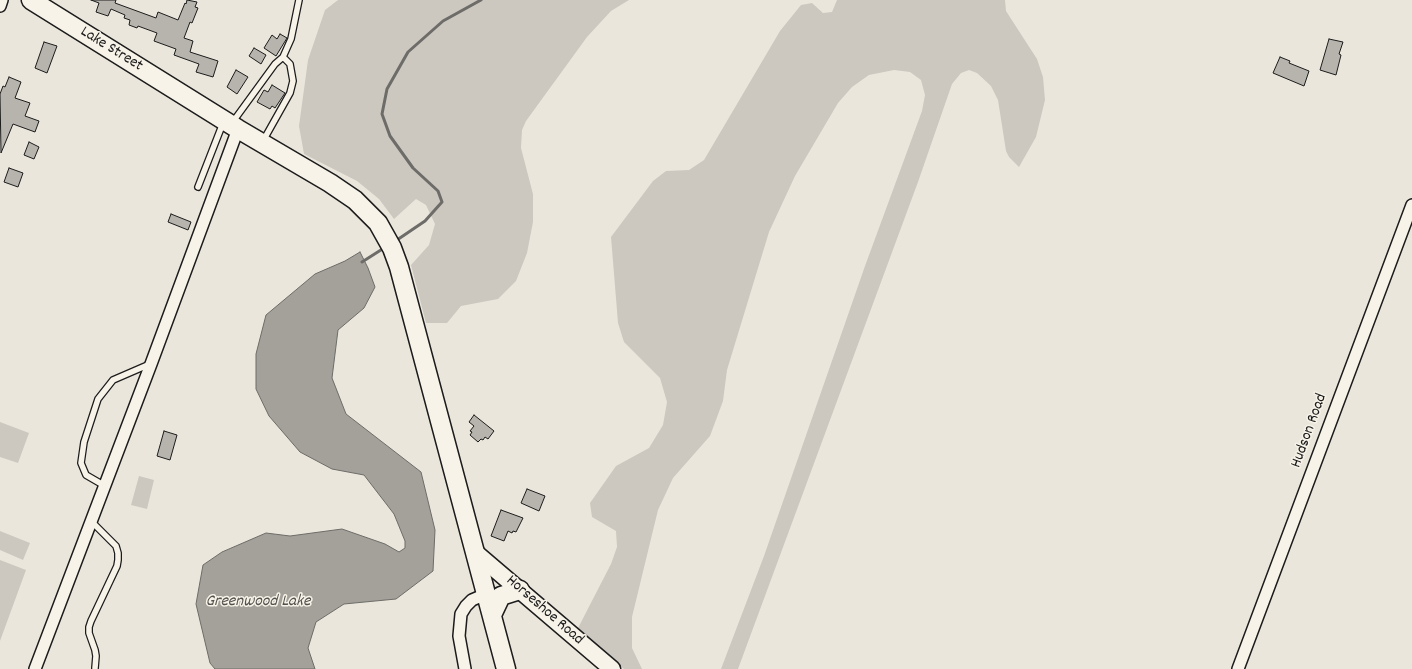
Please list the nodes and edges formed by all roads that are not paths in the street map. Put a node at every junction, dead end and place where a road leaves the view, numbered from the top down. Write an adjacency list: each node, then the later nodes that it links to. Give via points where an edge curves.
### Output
1 (2, 0): 4 (street)
2 (31, 0): 6 (main road, Lake Street)
3 (299, 0): 5 (lane, via 291,40)
4 (0, 6)
5 (284, 57): 6 (lane, via 276,64); 7 (lane, via 290,64 293,81 290,93)
6 (231, 125): 7 (main road, Lake Street); 8 (lane); 10 (street)
7 (262, 143): 13 (main road, Lake Street, via 355,200 378,223 392,248)
8 (198, 187)
9 (1412, 204): 22 (street, Hudson Road)
10 (151, 364): 11 (street); 11 (lane, via 113,380 98,399 84,442 81,463 86,476)
11 (105, 486): 12 (street)
12 (91, 522): 17 (lane, via 116,546 118,553 117,566 90,621 88,633 95,650); 18 (street)
13 (476, 553): 14 (street, Horseshoe Road); 15 (main road, Lake Street)
14 (520, 590): 16 (main road, via 501,596); 21 (street, Horseshoe Road)
15 (486, 594): 16 (main road, Lake Street); 19 (street, via 472,600 461,614 460,636)
16 (492, 615): 20 (main road, Lake Street)
17 (95, 668)
18 (35, 669)
19 (465, 669)
20 (506, 669)
21 (612, 669)
22 (1238, 669)

